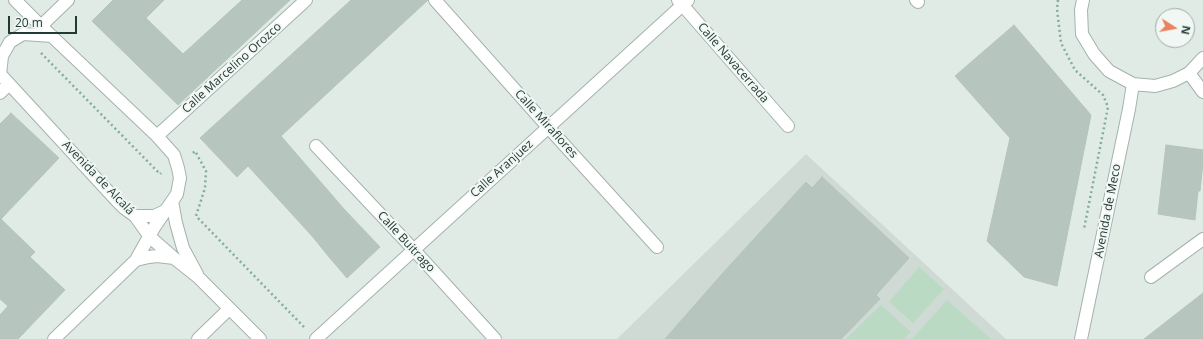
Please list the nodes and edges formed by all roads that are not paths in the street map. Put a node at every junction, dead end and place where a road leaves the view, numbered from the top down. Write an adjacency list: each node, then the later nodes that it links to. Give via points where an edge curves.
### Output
1 (15, 0): 7 (street)
2 (68, 0): 7 (street)
3 (306, 0): 18 (street, Calle Marcelino Orozco)
4 (435, 0): 17 (street, Calle Miraflores)
5 (1083, 0): 13 (street, via 1082,34 1094,54 1109,71)
6 (683, 2): 16 (street, Calle Navacerrada); 17 (street, Calle Aranjuez)
7 (41, 26): 8 (street)
8 (52, 36): 11 (street, via 23,34 10,42 2,56); 18 (street)
9 (1203, 58): 10 (street)
10 (1190, 73): 13 (street, via 1155,86); 14 (street)
11 (0, 74): 12 (street, Avenida de Alcalá)
12 (9, 84): 15 (street); 22 (street, Avenida de Alcalá, via 117,201)
13 (1133, 84): 37 (street, Avenida de Meco)
14 (1203, 92)
15 (0, 94)
16 (788, 126)
17 (548, 127): 25 (street, Calle Miraflores); 26 (street, Calle Aranjuez)
18 (157, 136): 20 (street, via 174,155 178,168 180,178 177,194)
19 (316, 146): 26 (street, Calle Buitrago)
20 (172, 201): 21 (street); 29 (street, Avenida de Alcalá, via 183,248)
21 (164, 211): 22 (street, via 154,216); 23 (street)
22 (135, 216): 23 (street, Avenida de Alcalá)
23 (150, 237): 27 (street, Avenida de Alcalá); 28 (street)
24 (1203, 239): 30 (street)
25 (657, 247)
26 (414, 250): 35 (street, Calle Aranjuez); 36 (street, Calle Buitrago)
27 (174, 258): 28 (street, via 149,256); 29 (street, Avenida de Alcalá)
28 (136, 260): 32 (street)
29 (198, 277): 31 (street, Avenida de Alcalá)
30 (1151, 277)
31 (230, 309): 33 (street); 34 (street, Avenida de Alcalá)
32 (54, 339)
33 (198, 339)
34 (260, 339)
35 (316, 339)
36 (495, 339)
37 (1082, 339)

